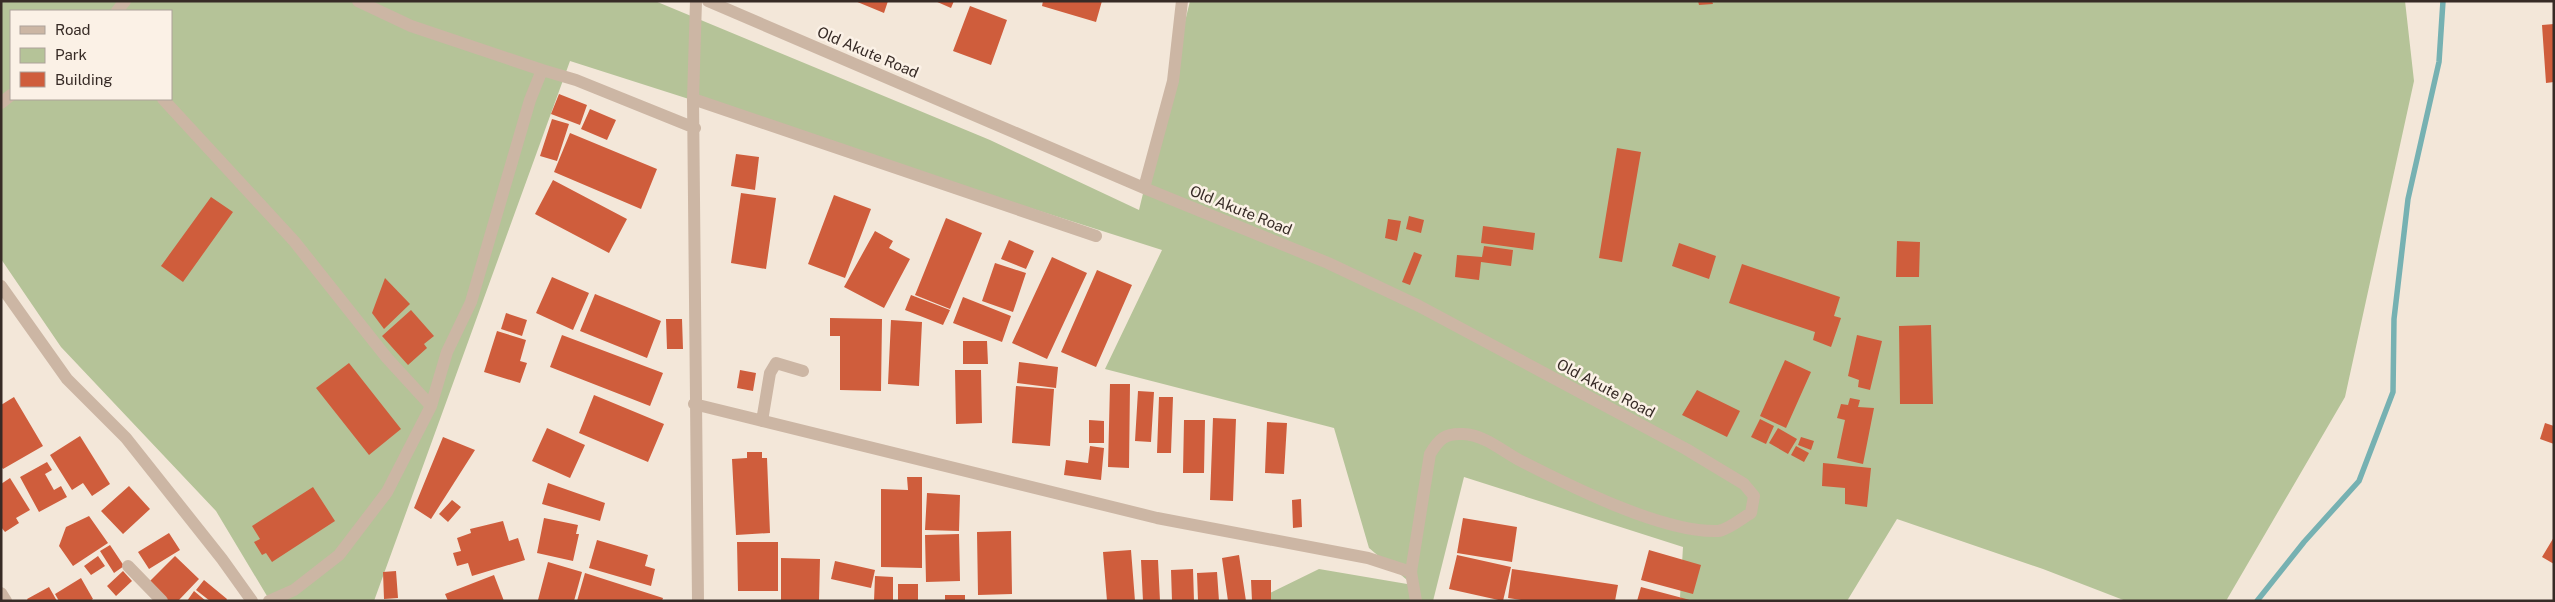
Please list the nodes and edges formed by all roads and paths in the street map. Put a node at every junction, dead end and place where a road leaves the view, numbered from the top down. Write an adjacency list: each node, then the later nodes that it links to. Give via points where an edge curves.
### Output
1 (358, 1): 5 (street, via 411,26)
2 (696, 1): 6 (street)
3 (708, 1): 9 (street, Old Akute Road)
4 (1182, 1): 9 (street, via 1173,81)
5 (542, 70): 8 (street, via 576,80); 14 (street, via 530,100 471,302 447,352)
6 (693, 99): 8 (street); 10 (street)
7 (164, 100): 14 (street, via 294,241 387,358)
8 (695, 128): 13 (street)
9 (1144, 188): 17 (street, Old Akute Road, via 1328,263 1419,306 1686,449 1744,484 1754,496 1751,513 1720,531 1687,528 1636,512 1562,482 1484,439 1448,434 1438,441 1430,454)
10 (1096, 236)
11 (1, 286): 21 (street, via 67,379 126,438)
12 (802, 371): 15 (street, via 776,363 770,373)
13 (694, 404): 15 (street); 23 (street)
14 (431, 406): 22 (street, via 387,492 338,555 294,590)
15 (762, 421): 17 (street, via 1157,518 1368,558)
16 (128, 566): 20 (street)
17 (1411, 572): 24 (street)
18 (1, 593): 19 (street)
19 (6, 601)
20 (162, 601)
21 (252, 601)
22 (269, 601)
23 (698, 601)
24 (1416, 601)

